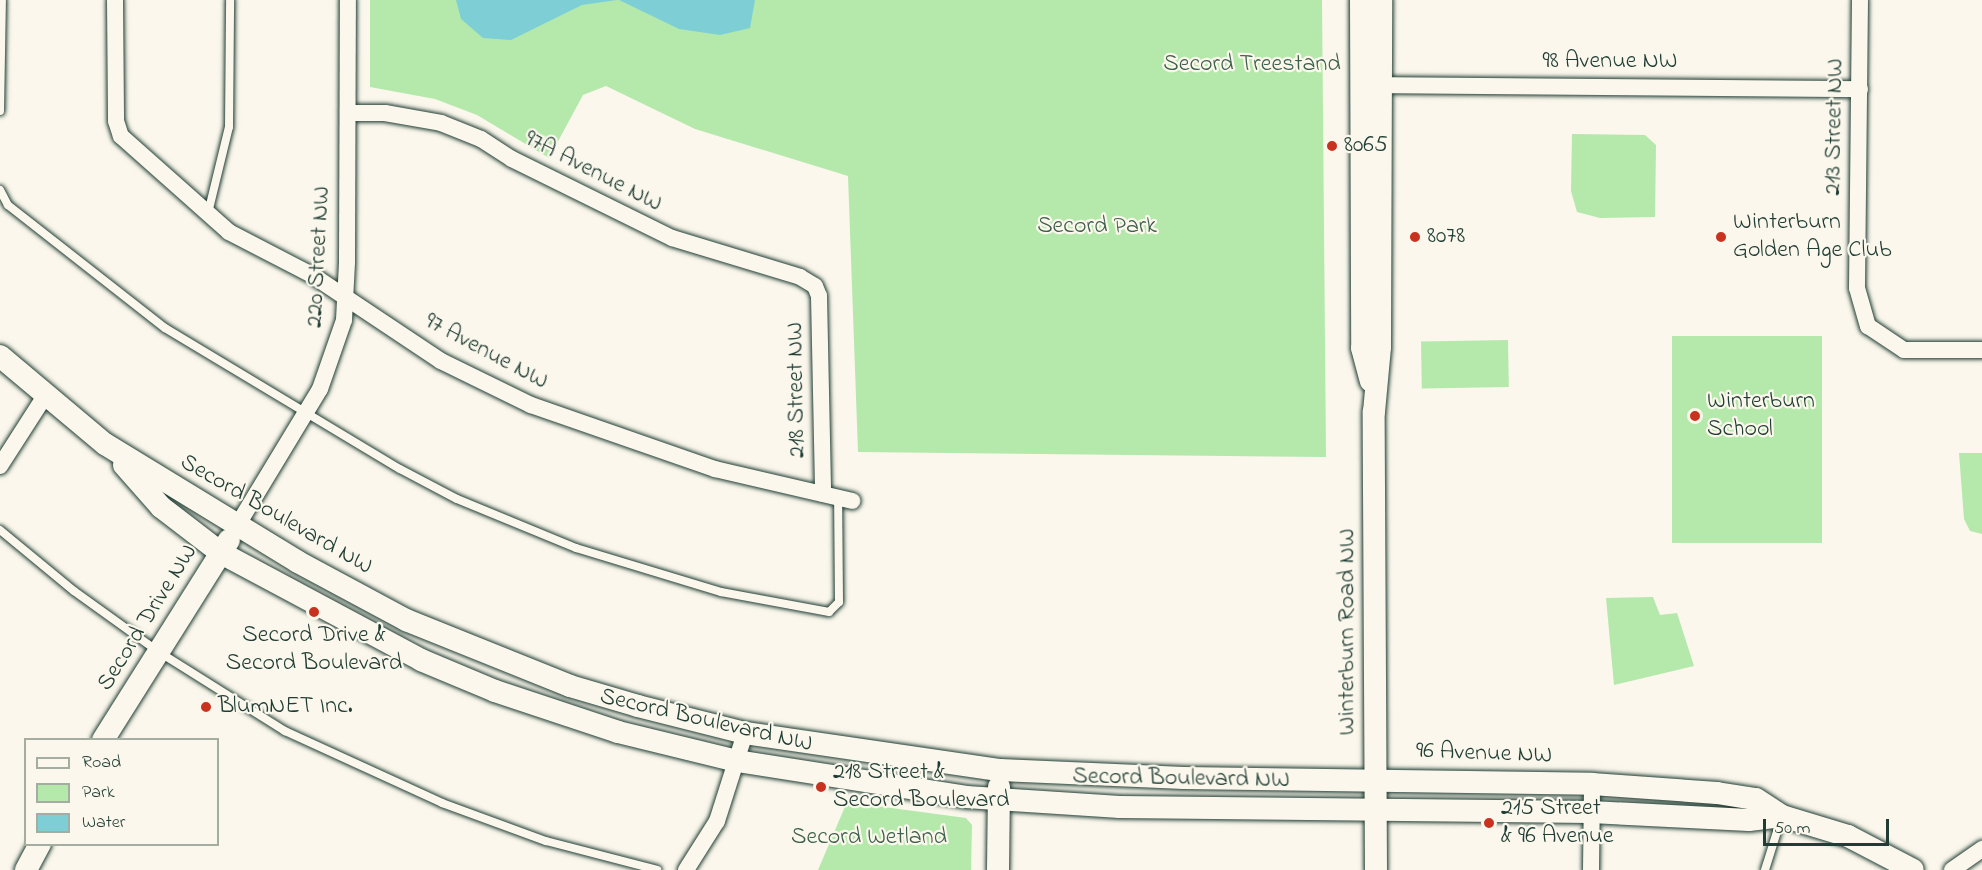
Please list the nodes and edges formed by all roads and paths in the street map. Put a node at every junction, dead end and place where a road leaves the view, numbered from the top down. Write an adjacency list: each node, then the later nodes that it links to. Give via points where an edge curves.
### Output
1 (2, 0): 10 (lane)
2 (115, 0): 13 (street, 97 Avenue NW, via 118,130 133,149)
3 (230, 0): 13 (lane, via 229,127)
4 (348, 0): 11 (street, 220 Street NW)
5 (1361, 0): 8 (street, Winterburn Road NW)
6 (1381, 0): 8 (street, Winterburn Road NW)
7 (1860, 0): 9 (street, 213 Street NW)
8 (1371, 85): 9 (street, 98 Avenue NW); 31 (street, Winterburn Road NW, via 1380,347 1374,394)
9 (1860, 89): 16 (street, 213 Street NW, via 1857,288 1868,326 1904,350)
10 (0, 111)
11 (348, 113): 14 (street, 97A Avenue NW, via 385,113 441,123 481,139 512,159 672,238 800,277); 15 (street, 220 Street NW)
12 (0, 190): 19 (lane, via 8,206 139,310)
13 (208, 215): 15 (street, 97 Avenue NW, via 249,244 312,275)
14 (815, 286): 22 (street, 218 Street NW)
15 (346, 298): 19 (street, 220 Street NW, via 334,356); 22 (street, 97 Avenue NW, via 441,361 531,405 715,469)
16 (1982, 350)
17 (0, 357): 18 (street, Secord Boulevard NW)
18 (45, 396): 20 (street, Secord Boulevard NW); 21 (street)
19 (305, 413): 22 (lane, via 457,499 576,549 721,592 813,610 829,612 838,602); 23 (street, 220 Street NW)
20 (105, 444): 23 (street, Secord Boulevard NW); 25 (street, Secord Boulevard NW, via 161,507)
21 (0, 466)
22 (838, 498)
23 (237, 525): 25 (street, Secord Drive NW); 27 (street, Secord Boulevard NW, via 406,620 497,658 581,689)
24 (0, 530): 26 (lane, via 74,591)
25 (221, 553): 26 (street, Secord Drive NW); 29 (street, Secord Boulevard NW, via 355,627 495,691 618,732)
26 (159, 652): 28 (street, Secord Drive NW); 42 (lane, via 285,731 378,776 546,841)
27 (745, 733): 29 (street); 30 (street, Secord Boulevard NW)
28 (104, 738)
29 (738, 761): 33 (street, Secord Boulevard NW); 43 (street, via 717,821)
30 (1000, 770): 31 (street, Secord Boulevard NW, via 1184,778); 33 (street)
31 (1375, 779): 32 (street, 96 Avenue NW); 34 (street, Winterburn Road NW)
32 (1592, 784): 35 (street); 36 (street, 96 Avenue NW, via 1663,787 1756,799)
33 (999, 800): 34 (street, Secord Boulevard NW, via 1120,807); 44 (street)
34 (1375, 809): 35 (street, 96 Avenue NW); 45 (street, Winterburn Road NW)
35 (1591, 812): 36 (street, 96 Avenue NW, via 1749,820); 40 (street)
36 (1782, 816): 39 (street, 96 Avenue NW, via 1848,836); 46 (lane)
37 (39, 846): 41 (street)
38 (1982, 849): 47 (street)
39 (1901, 867)
40 (1590, 869)
41 (27, 870)
42 (657, 870)
43 (686, 870)
44 (998, 870)
45 (1376, 870)
46 (1765, 870)
47 (1952, 870)

